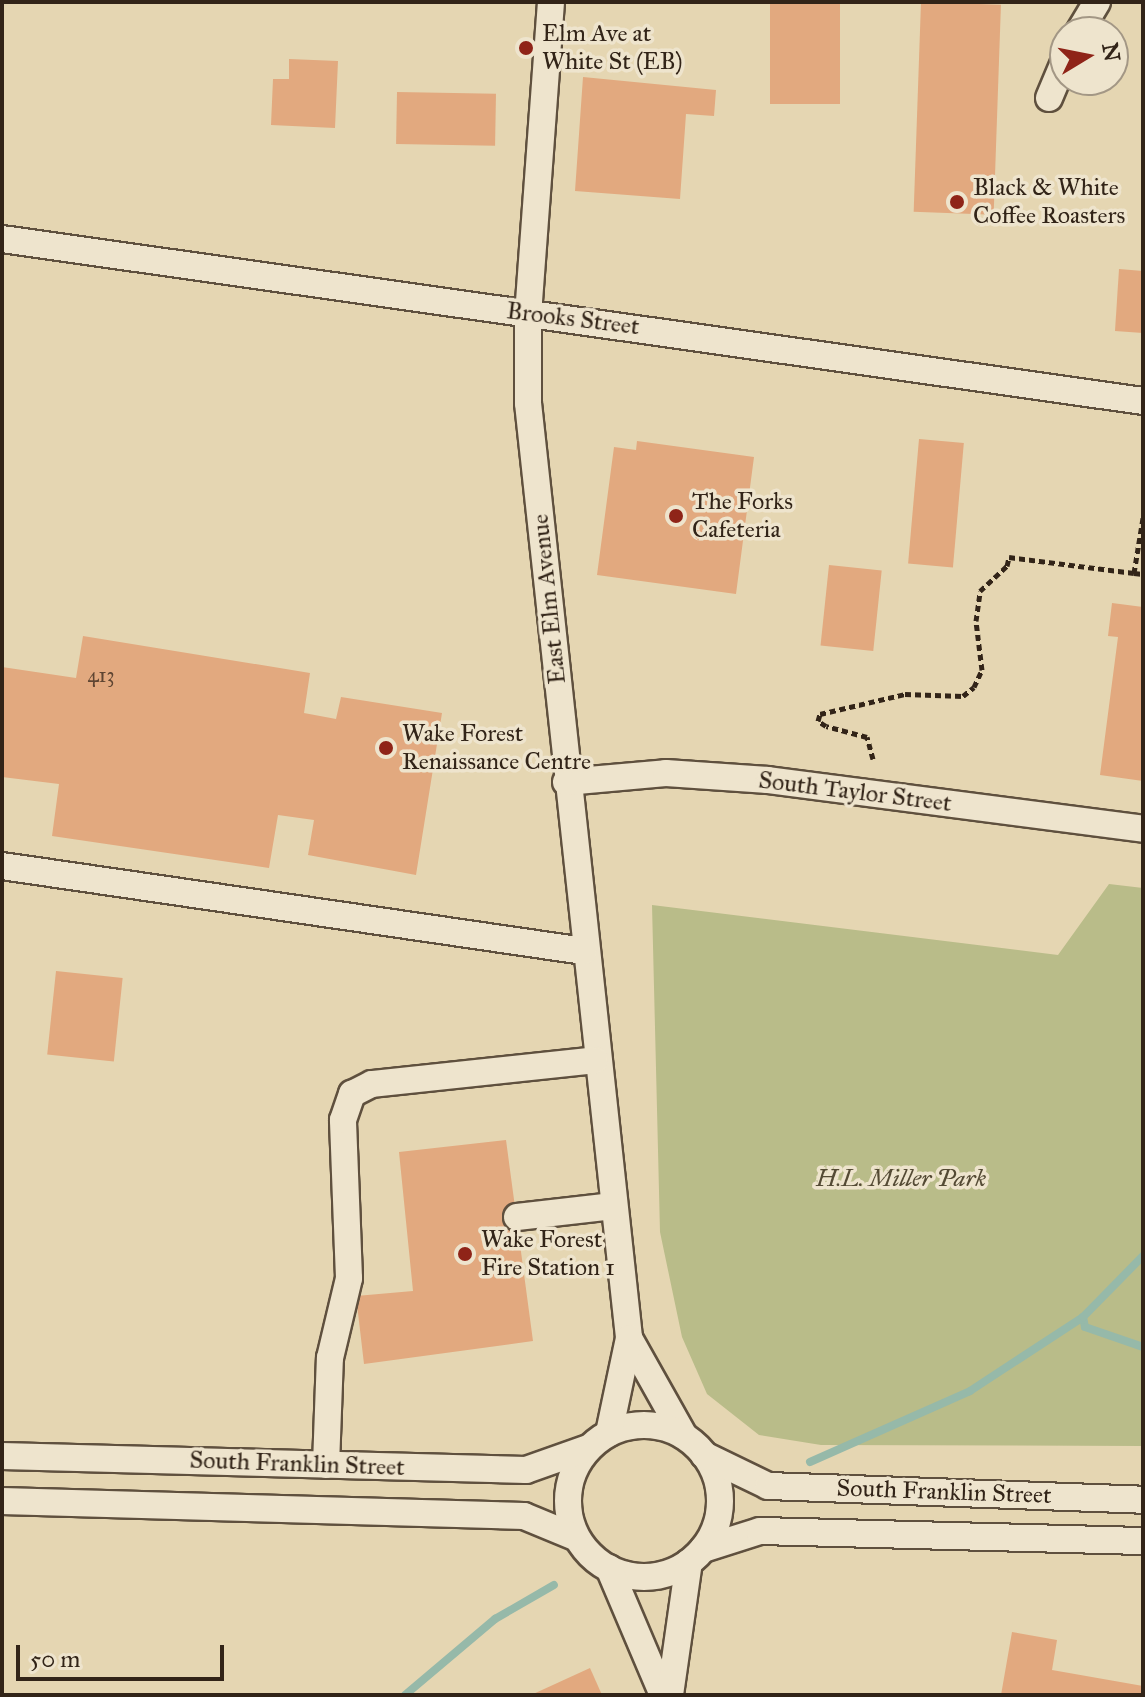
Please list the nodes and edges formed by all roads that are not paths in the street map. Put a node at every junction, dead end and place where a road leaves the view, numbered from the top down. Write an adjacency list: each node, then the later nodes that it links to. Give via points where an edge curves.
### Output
1 (551, 2): 3 (street, East Elm Avenue)
2 (2, 239): 3 (street, Brooks Street)
3 (528, 314): 4 (street, Brooks Street); 5 (street, East Elm Avenue, via 528,403)
4 (1143, 401)
5 (566, 782): 6 (street, South Taylor Street, via 666,773 768,780); 8 (street, East Elm Avenue)
6 (1143, 829)
7 (2, 866): 8 (street)
8 (584, 951): 9 (street, East Elm Avenue)
9 (595, 1060): 10 (street, East Elm Avenue); 17 (street, via 372,1084 352,1094 343,1120 349,1278 330,1358)
10 (613, 1206): 11 (street); 12 (street, East Elm Avenue)
11 (517, 1217)
12 (629, 1338): 13 (street, East Elm Avenue); 14 (street, East Elm Avenue)
13 (684, 1436): 14 (street, via 661,1424); 15 (street)
14 (599, 1441): 17 (street, South Franklin Street, via 526,1470); 20 (street, via 574,1470 568,1494)
15 (704, 1455): 18 (street, South Franklin Street, via 768,1486); 22 (street, via 716,1479 720,1506)
16 (2, 1456): 17 (street, South Franklin Street)
17 (326, 1465)
18 (1143, 1500)
19 (2, 1501): 20 (street, South Franklin Street, via 524,1516)
20 (577, 1538): 23 (street)
21 (1143, 1541): 22 (street, South Franklin Street, via 760,1531)
22 (696, 1556): 23 (street, via 651,1577); 25 (street)
23 (609, 1568): 24 (street)
24 (663, 1695)
25 (670, 1695)

